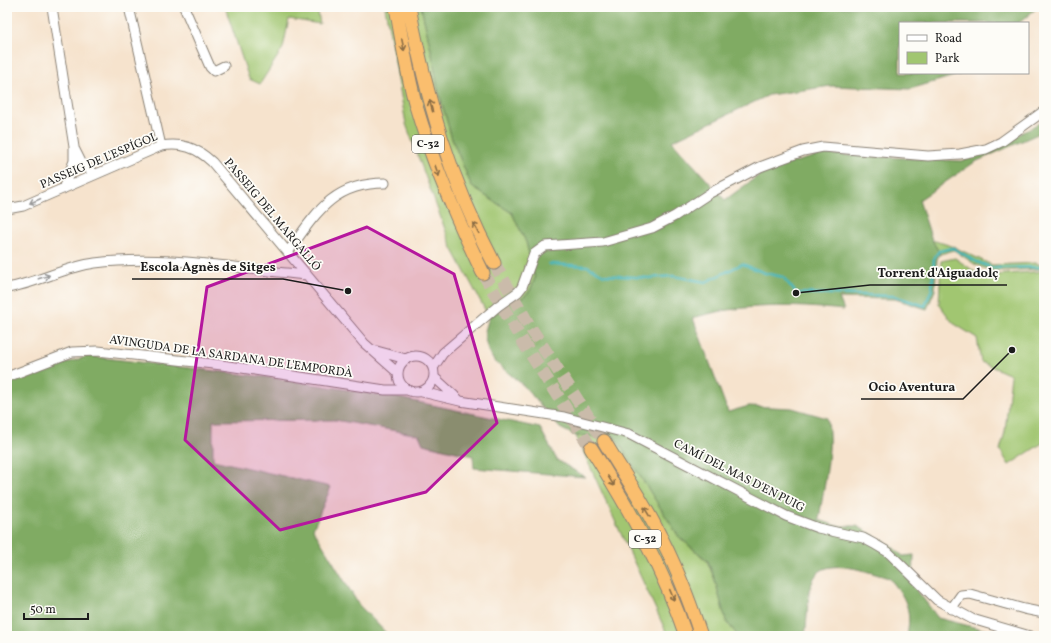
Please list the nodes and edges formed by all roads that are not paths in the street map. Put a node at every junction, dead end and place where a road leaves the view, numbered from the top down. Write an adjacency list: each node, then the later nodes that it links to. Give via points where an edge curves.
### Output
1 (52, 7): 9 (street)
2 (129, 7): 8 (street)
3 (184, 7): 6 (street, via 210,67 214,70)
4 (396, 7): 17 (highway, C-32, one-way to 17, via 416,104 427,143 448,198)
5 (409, 7): 16 (highway, C-32, one-way to 5, via 472,220 438,133)
6 (224, 66)
7 (1044, 111): 21 (street, via 1001,142 986,149 960,154 928,156 823,147 796,154 760,167 652,228 603,242 551,244 540,248 530,260 518,292)
8 (160, 146): 10 (street, PASSEIG DE L'ESPÍGOL, via 188,146); 11 (street, PASSEIG DE L'ESPÍGOL)
9 (74, 147): 11 (street, via 82,164); 13 (street, via 74,161)
10 (201, 153): 15 (street, PASSEIG DEL MARGALLÓ, via 212,162)
11 (95, 174): 13 (street, PASSEIG DE L'ESPÍGOL)
12 (386, 183): 15 (street, via 368,183 350,188 331,200 316,214)
13 (63, 189): 14 (street, PASSEIG DE L'ESPÍGOL, one-way to 14, via 23,206)
14 (7, 209)
15 (288, 252): 18 (street, PASSEIG DEL MARGALLÓ)
16 (494, 263)
17 (483, 273)
18 (307, 275): 19 (street, one-way to 18, via 78,267 124,260 158,259); 20 (street, PASSEIG DEL MARGALLÓ)
19 (7, 288)
20 (370, 349): 22 (street); 26 (street, PASSEIG DEL MARGALLÓ)
21 (442, 353): 23 (street); 24 (street)
22 (406, 358): 23 (street); 26 (street, via 400,365)
23 (426, 358): 24 (street)
24 (434, 372): 29 (street, via 430,386); 30 (street)
25 (7, 377): 27 (street, AVINGUDA DE LA SARDANA DE L'EMPORDÀ, via 72,352 98,351 238,367)
26 (398, 377): 27 (street); 28 (street)
27 (385, 390): 28 (street, AVINGUDA DE LA SARDANA DE L'EMPORDÀ)
28 (407, 390): 29 (street, via 414,393)
29 (422, 392): 30 (street, CAMÍ DEL MAS D'EN PUIG)
30 (460, 401): 33 (street, CAMÍ DEL MAS D'EN PUIG, via 564,417 636,437 786,516 818,528 863,538 876,545 888,552 937,600)
31 (604, 441): 34 (highway, C-32, one-way to 31, via 680,577 655,526)
32 (591, 448): 36 (highway, C-32, one-way to 36, via 625,502 655,558)
33 (951, 608): 35 (street, via 961,595 970,594 1024,610); 39 (street, CAMÍ DEL MAS D'EN PUIG, via 972,620)
34 (693, 611): 37 (highway, C-32); 38 (highway)
35 (1044, 613)
36 (686, 636)
37 (701, 636)
38 (708, 636)
39 (1030, 636)

